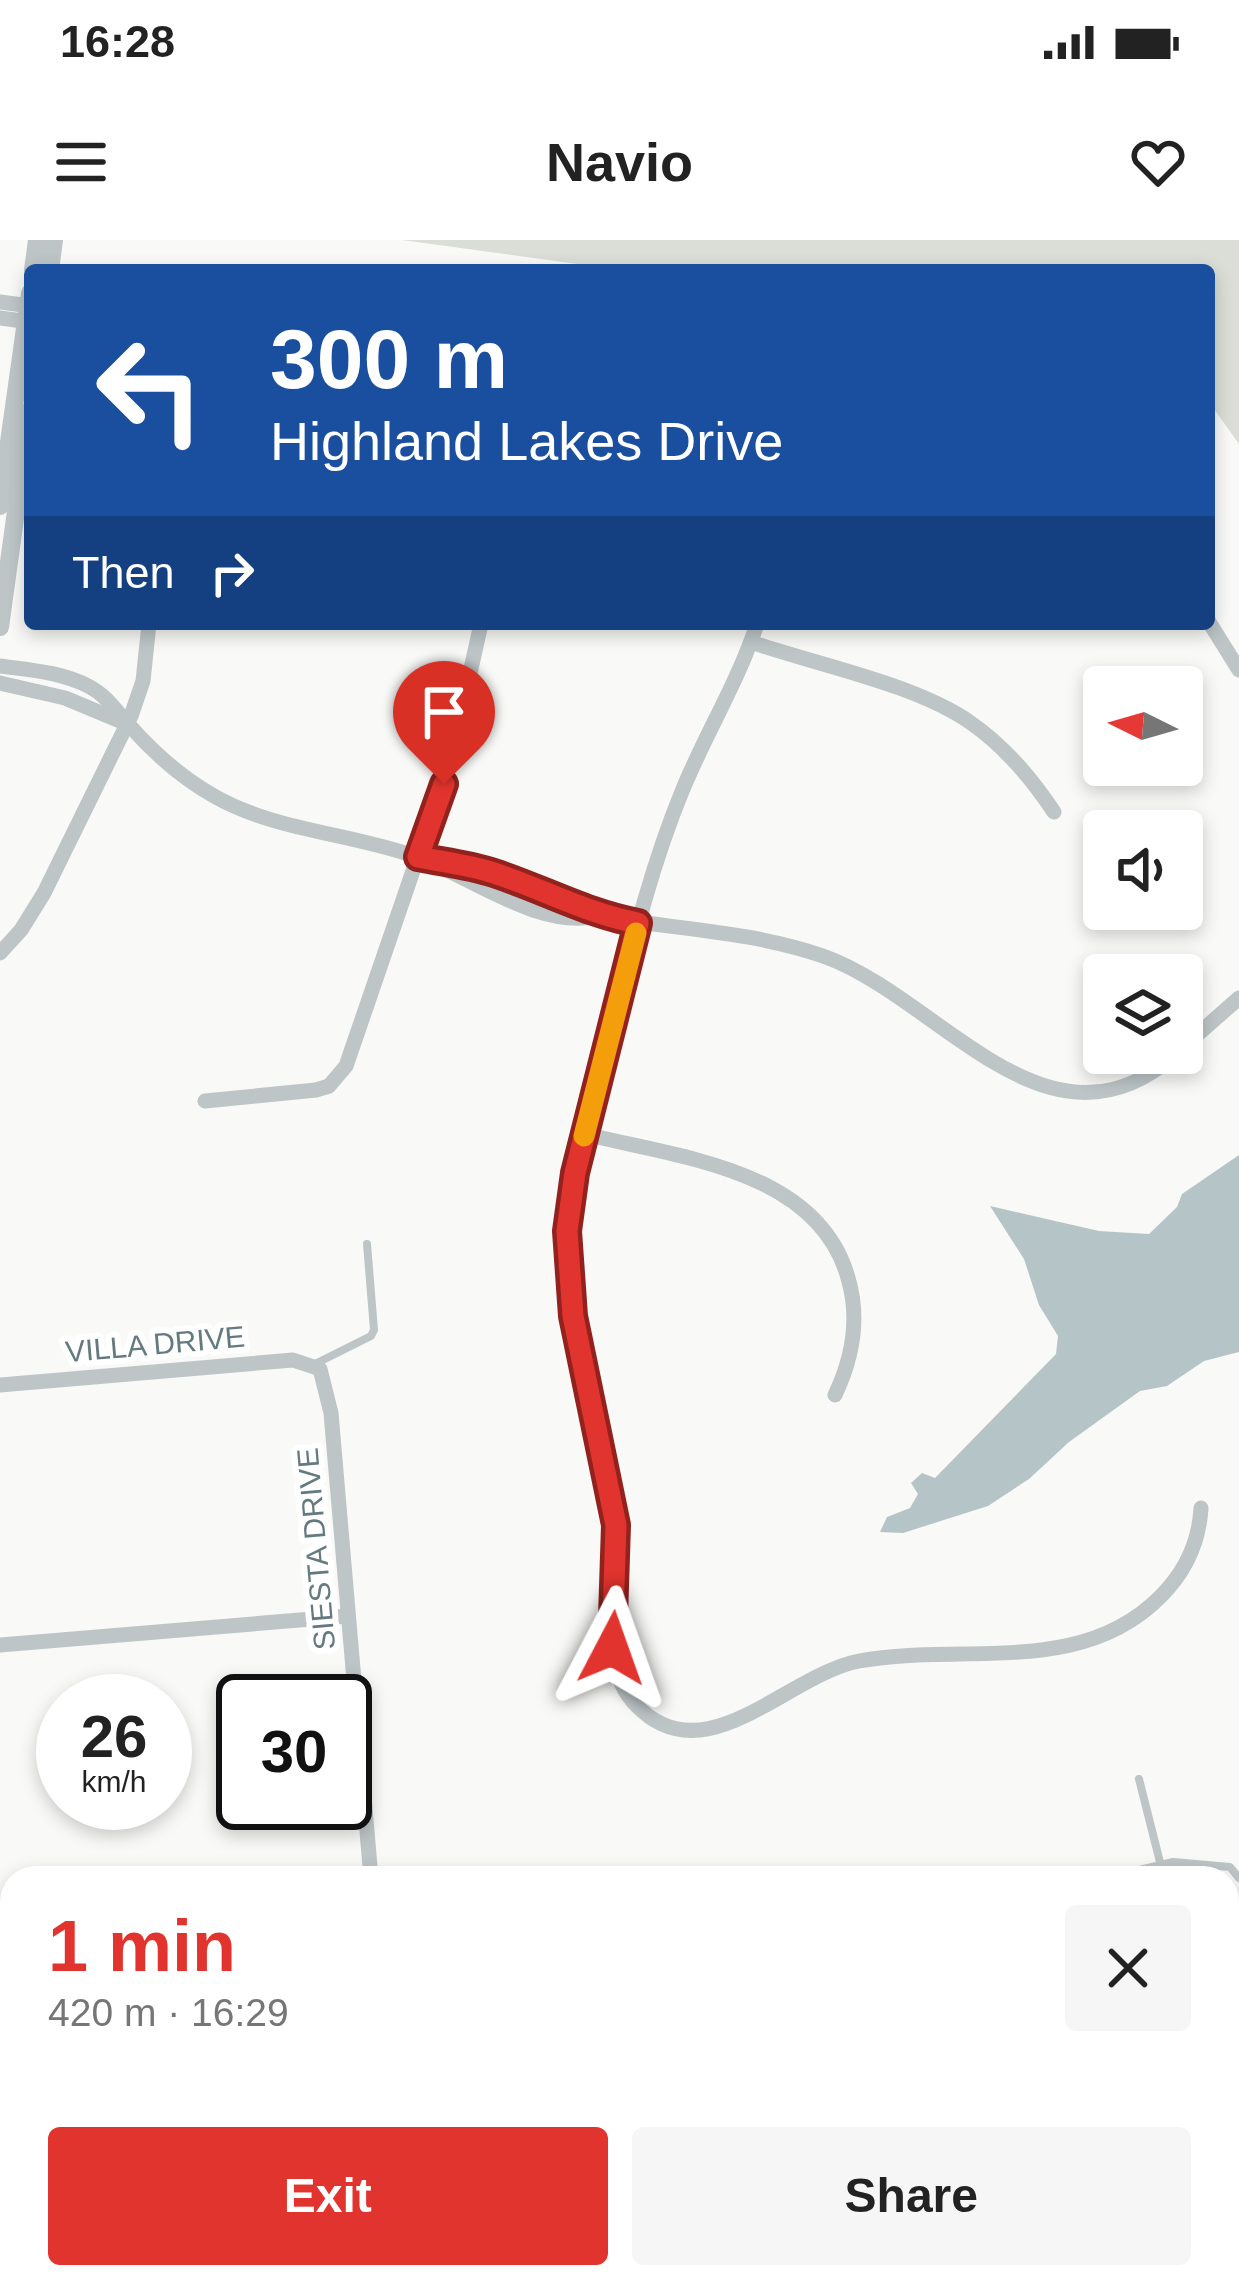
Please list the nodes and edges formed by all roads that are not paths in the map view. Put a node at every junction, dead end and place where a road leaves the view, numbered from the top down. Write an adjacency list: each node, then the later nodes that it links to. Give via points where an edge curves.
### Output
1 (24, 344): 3 (street)
2 (24, 453): 4 (street)
3 (0, 506)
4 (0, 627)
5 (148, 630): 13 (street)
6 (480, 630): 15 (street, via 456,741)
7 (755, 630): 9 (street)
8 (1214, 630): 11 (street)
9 (751, 643): 14 (street, via 954,712 1003,751); 19 (street, via 684,786)
10 (0, 665): 13 (street, via 90,687)
11 (1239, 670)
12 (0, 683): 13 (street)
13 (128, 724): 15 (street, via 228,804); 20 (street, via 44,892)
14 (1054, 812)
15 (418, 857): 16 (street); 17 (street); 24 (street, via 339,1078 316,1090)
16 (528, 885): 17 (street); 18 (street)
17 (522, 903): 18 (street, via 570,918)
18 (598, 916): 19 (street)
19 (638, 923): 23 (street, via 754,938 838,962 1018,1079 1058,1091 1121,1086); 25 (street)
20 (0, 953)
21 (1239, 998): 22 (street)
22 (1203, 1030)
23 (1148, 1074)
24 (205, 1101)
25 (585, 1134): 29 (street, via 748,1177 817,1221 846,1269 854,1304 850,1354); 30 (street, via 567,1231 569,1288 616,1525 616,1670 654,1720 713,1729 856,1662 1057,1649 1100,1638 1168,1589 1196,1544)
26 (367, 1244): 27 (lane, via 374,1330)
27 (314, 1364): 28 (street, VILLA DRIVE, via 268,1361); 31 (street, SIESTA DRIVE, via 329,1396)
28 (0, 1385)
29 (835, 1395)
30 (1201, 1508)
31 (348, 1616): 32 (street); 35 (street, SIESTA DRIVE)
32 (0, 1646)
33 (1139, 1779): 34 (lane)
34 (1159, 1864): 36 (lane); 37 (lane)
35 (370, 1866)
36 (1151, 1866)
37 (1222, 1866)

